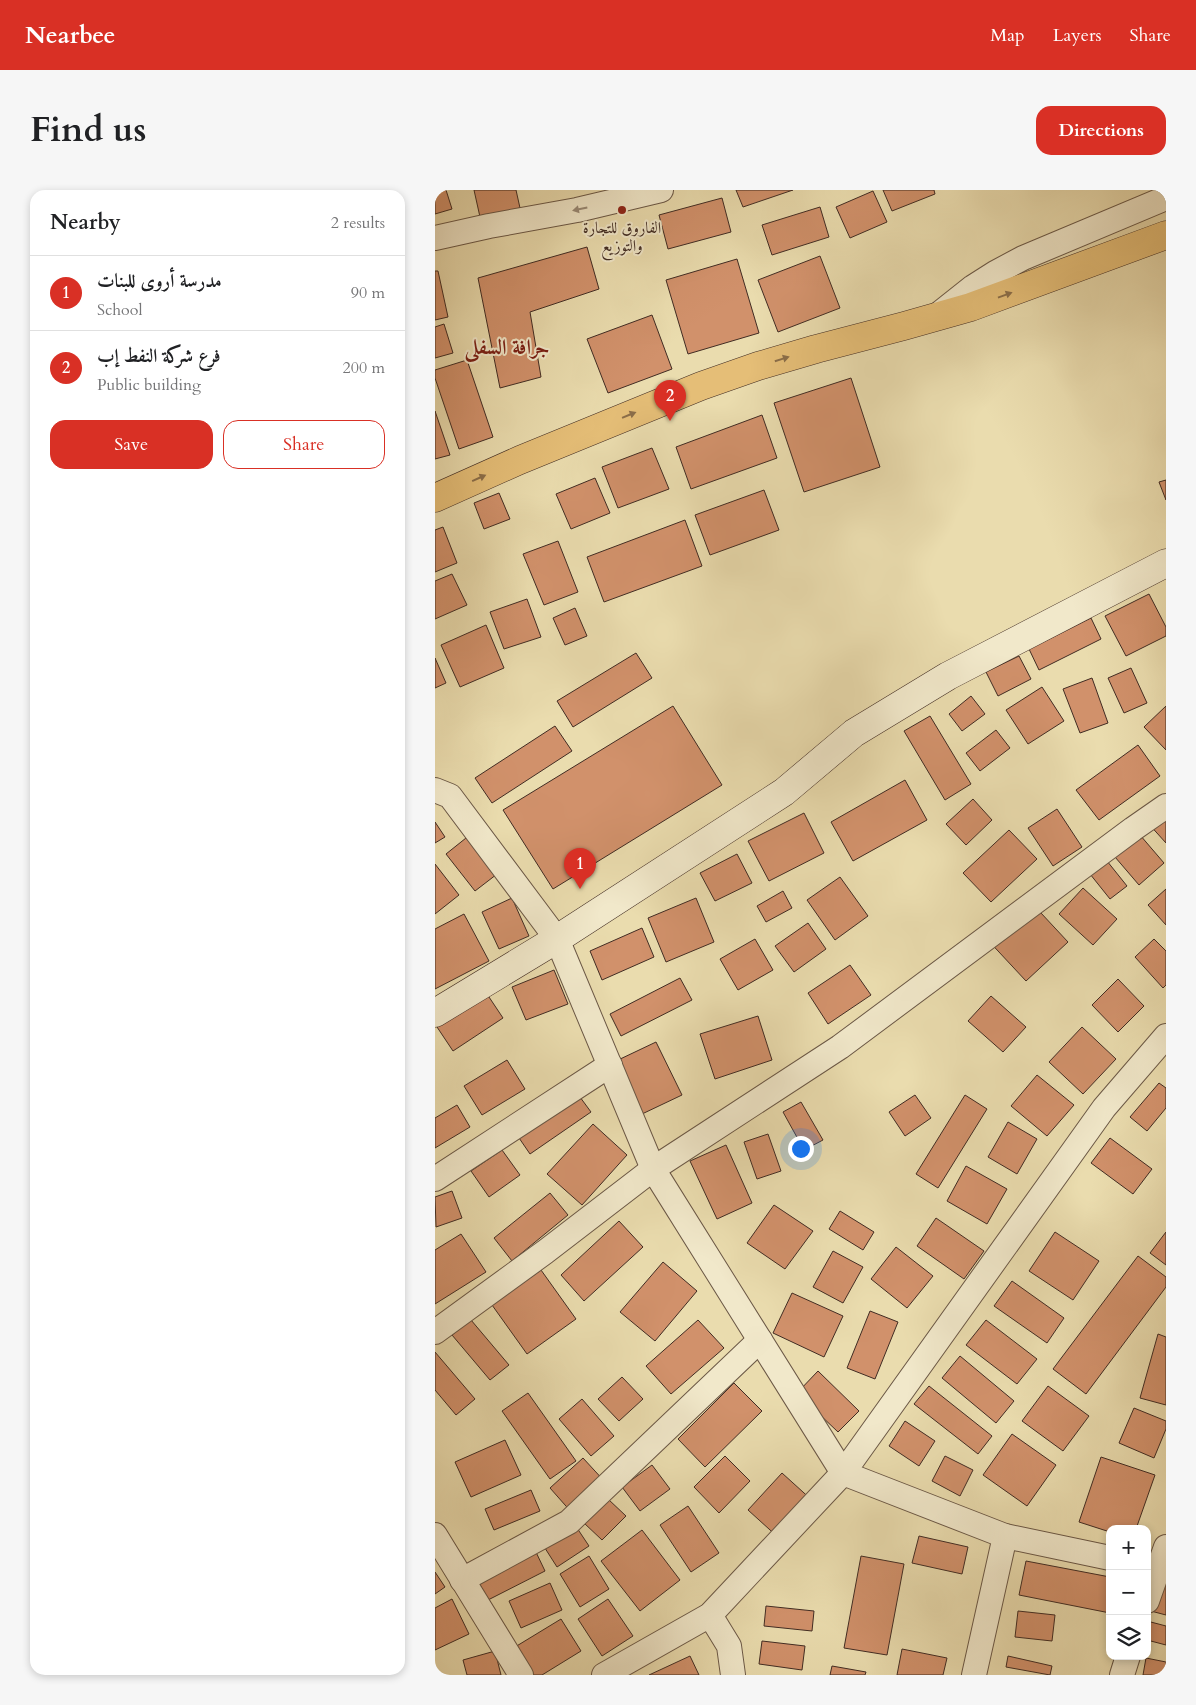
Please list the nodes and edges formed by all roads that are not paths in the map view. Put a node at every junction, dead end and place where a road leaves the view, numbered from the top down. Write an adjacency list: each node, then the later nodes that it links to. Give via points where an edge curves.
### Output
1 (661, 190): 4 (street, one-way to 4)
2 (1166, 198): 5 (street, via 1016,262 973,287)
3 (1166, 235): 5 (main road, one-way to 3)
4 (435, 238)
5 (933, 318): 6 (main road, one-way to 5, via 701,386 816,349)
6 (435, 498)
7 (1166, 563): 10 (street, via 948,676 854,733 784,792)
8 (435, 790): 10 (street, via 450,796)
9 (1166, 806): 14 (street, via 840,1047)
10 (557, 939): 11 (street); 13 (street)
11 (435, 1013)
12 (1166, 1036): 18 (street, via 1104,1108)
13 (610, 1065): 14 (street); 15 (street)
14 (653, 1169): 16 (street); 17 (street)
15 (435, 1178)
16 (435, 1332)
17 (760, 1340): 18 (street); 23 (street, via 569,1522)
18 (843, 1473): 20 (street); 25 (street)
19 (435, 1535): 23 (street)
20 (1005, 1536): 21 (street); 30 (street)
21 (1106, 1557)
22 (1157, 1560): 24 (street)
23 (463, 1580): 27 (street)
24 (1151, 1585)
25 (710, 1615): 28 (street); 29 (street, via 729,1646)
26 (1127, 1660): 31 (street)
27 (521, 1675)
28 (604, 1675)
29 (733, 1675)
30 (974, 1675)
31 (1121, 1675)

